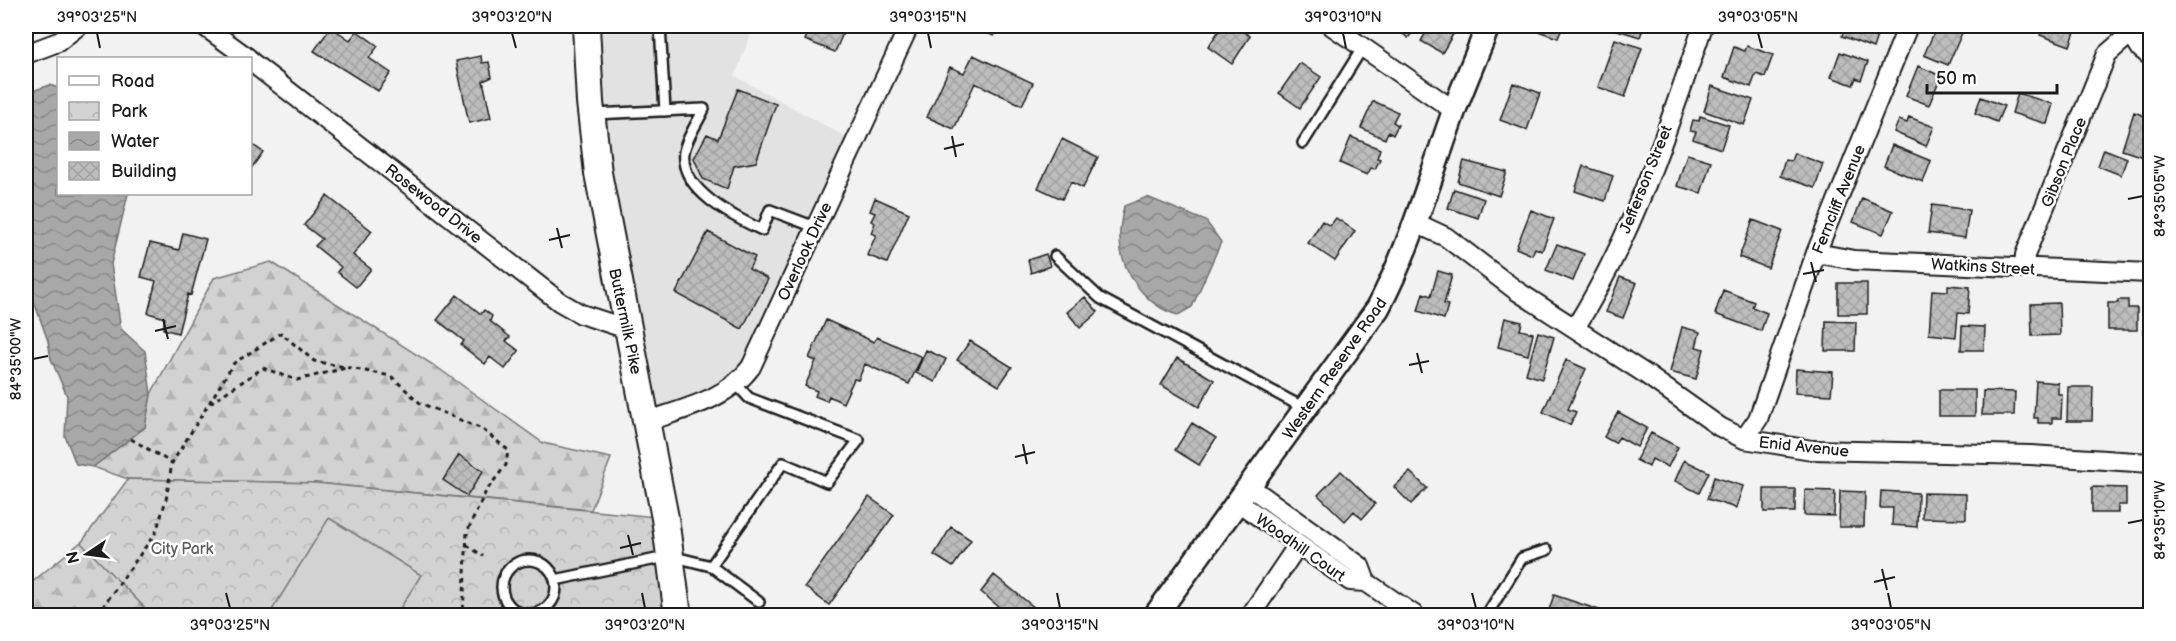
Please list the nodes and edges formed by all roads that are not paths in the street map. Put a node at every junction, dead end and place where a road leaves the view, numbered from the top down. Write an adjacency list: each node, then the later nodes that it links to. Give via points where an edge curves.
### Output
1 (78, 26): 12 (street, via 58,42)
2 (204, 26): 14 (street, Rosewood Drive)
3 (586, 26): 18 (main road, Buttermilk Pike)
4 (660, 26): 16 (lane)
5 (909, 26): 21 (street, Overlook Drive)
6 (1332, 26): 11 (street)
7 (1488, 26): 17 (street, Western Reserve Road)
8 (1703, 26): 26 (street, Jefferson Street, via 1623,237)
9 (1908, 26): 22 (street, Ferncliff Avenue)
10 (2129, 29): 13 (street, via 2141,49); 24 (street, Gibson Place, via 2106,54 2025,255)
11 (1363, 47): 17 (street); 19 (lane)
12 (26, 54)
13 (2151, 56)
14 (245, 57)
15 (252, 62): 27 (street, Rosewood Drive, via 560,302 581,314)
16 (665, 111): 18 (lane); 21 (lane, via 704,109 684,152 693,186 762,230 770,210)
17 (1455, 111): 20 (street, Western Reserve Road)
18 (591, 114): 27 (main road, Buttermilk Pike, via 608,237)
19 (1303, 143)
20 (1416, 223): 26 (street, Enid Avenue, via 1446,237 1517,291); 29 (street, Western Reserve Road, via 1378,308)
21 (815, 227): 28 (street, Overlook Drive, via 751,367)
22 (1816, 253): 24 (street, Watkins Street, via 1854,260); 31 (street, Ferncliff Avenue, via 1758,419)
23 (1055, 256): 29 (lane, via 1100,298)
24 (2024, 268): 25 (street, Watkins Street)
25 (2151, 273)
26 (1575, 328): 31 (street, Enid Avenue, via 1720,427)
27 (627, 329): 30 (main road, Buttermilk Pike)
28 (736, 384): 30 (street, Overlook Drive, via 708,400); 37 (lane, via 749,398 859,440 827,482 783,463)
29 (1306, 409): 33 (street, Western Reserve Road)
30 (646, 422): 36 (main road, Buttermilk Pike)
31 (1744, 439): 32 (street, Enid Avenue, via 1812,450 2031,455)
32 (2151, 463)
33 (1244, 495): 34 (street, Woodhill Court); 39 (street, Woodhill Court, via 1359,566); 44 (street, Western Reserve Road)
34 (1298, 545): 39 (street, Woodhill Court, via 1350,581); 45 (street)
35 (1546, 550): 47 (lane, via 1522,558)
36 (671, 555): 37 (lane); 38 (lane); 43 (main road, Buttermilk Pike)
37 (711, 566): 40 (lane)
38 (555, 580): 41 (lane, via 554,596 543,609 527,614); 41 (lane, via 551,571 536,561 517,562 502,584)
39 (1366, 582): 46 (street, Woodhill Court)
40 (759, 602)
41 (512, 608): 42 (lane)
42 (504, 615)
43 (678, 615)
44 (1155, 615)
45 (1250, 615)
46 (1416, 615)
47 (1486, 615)

